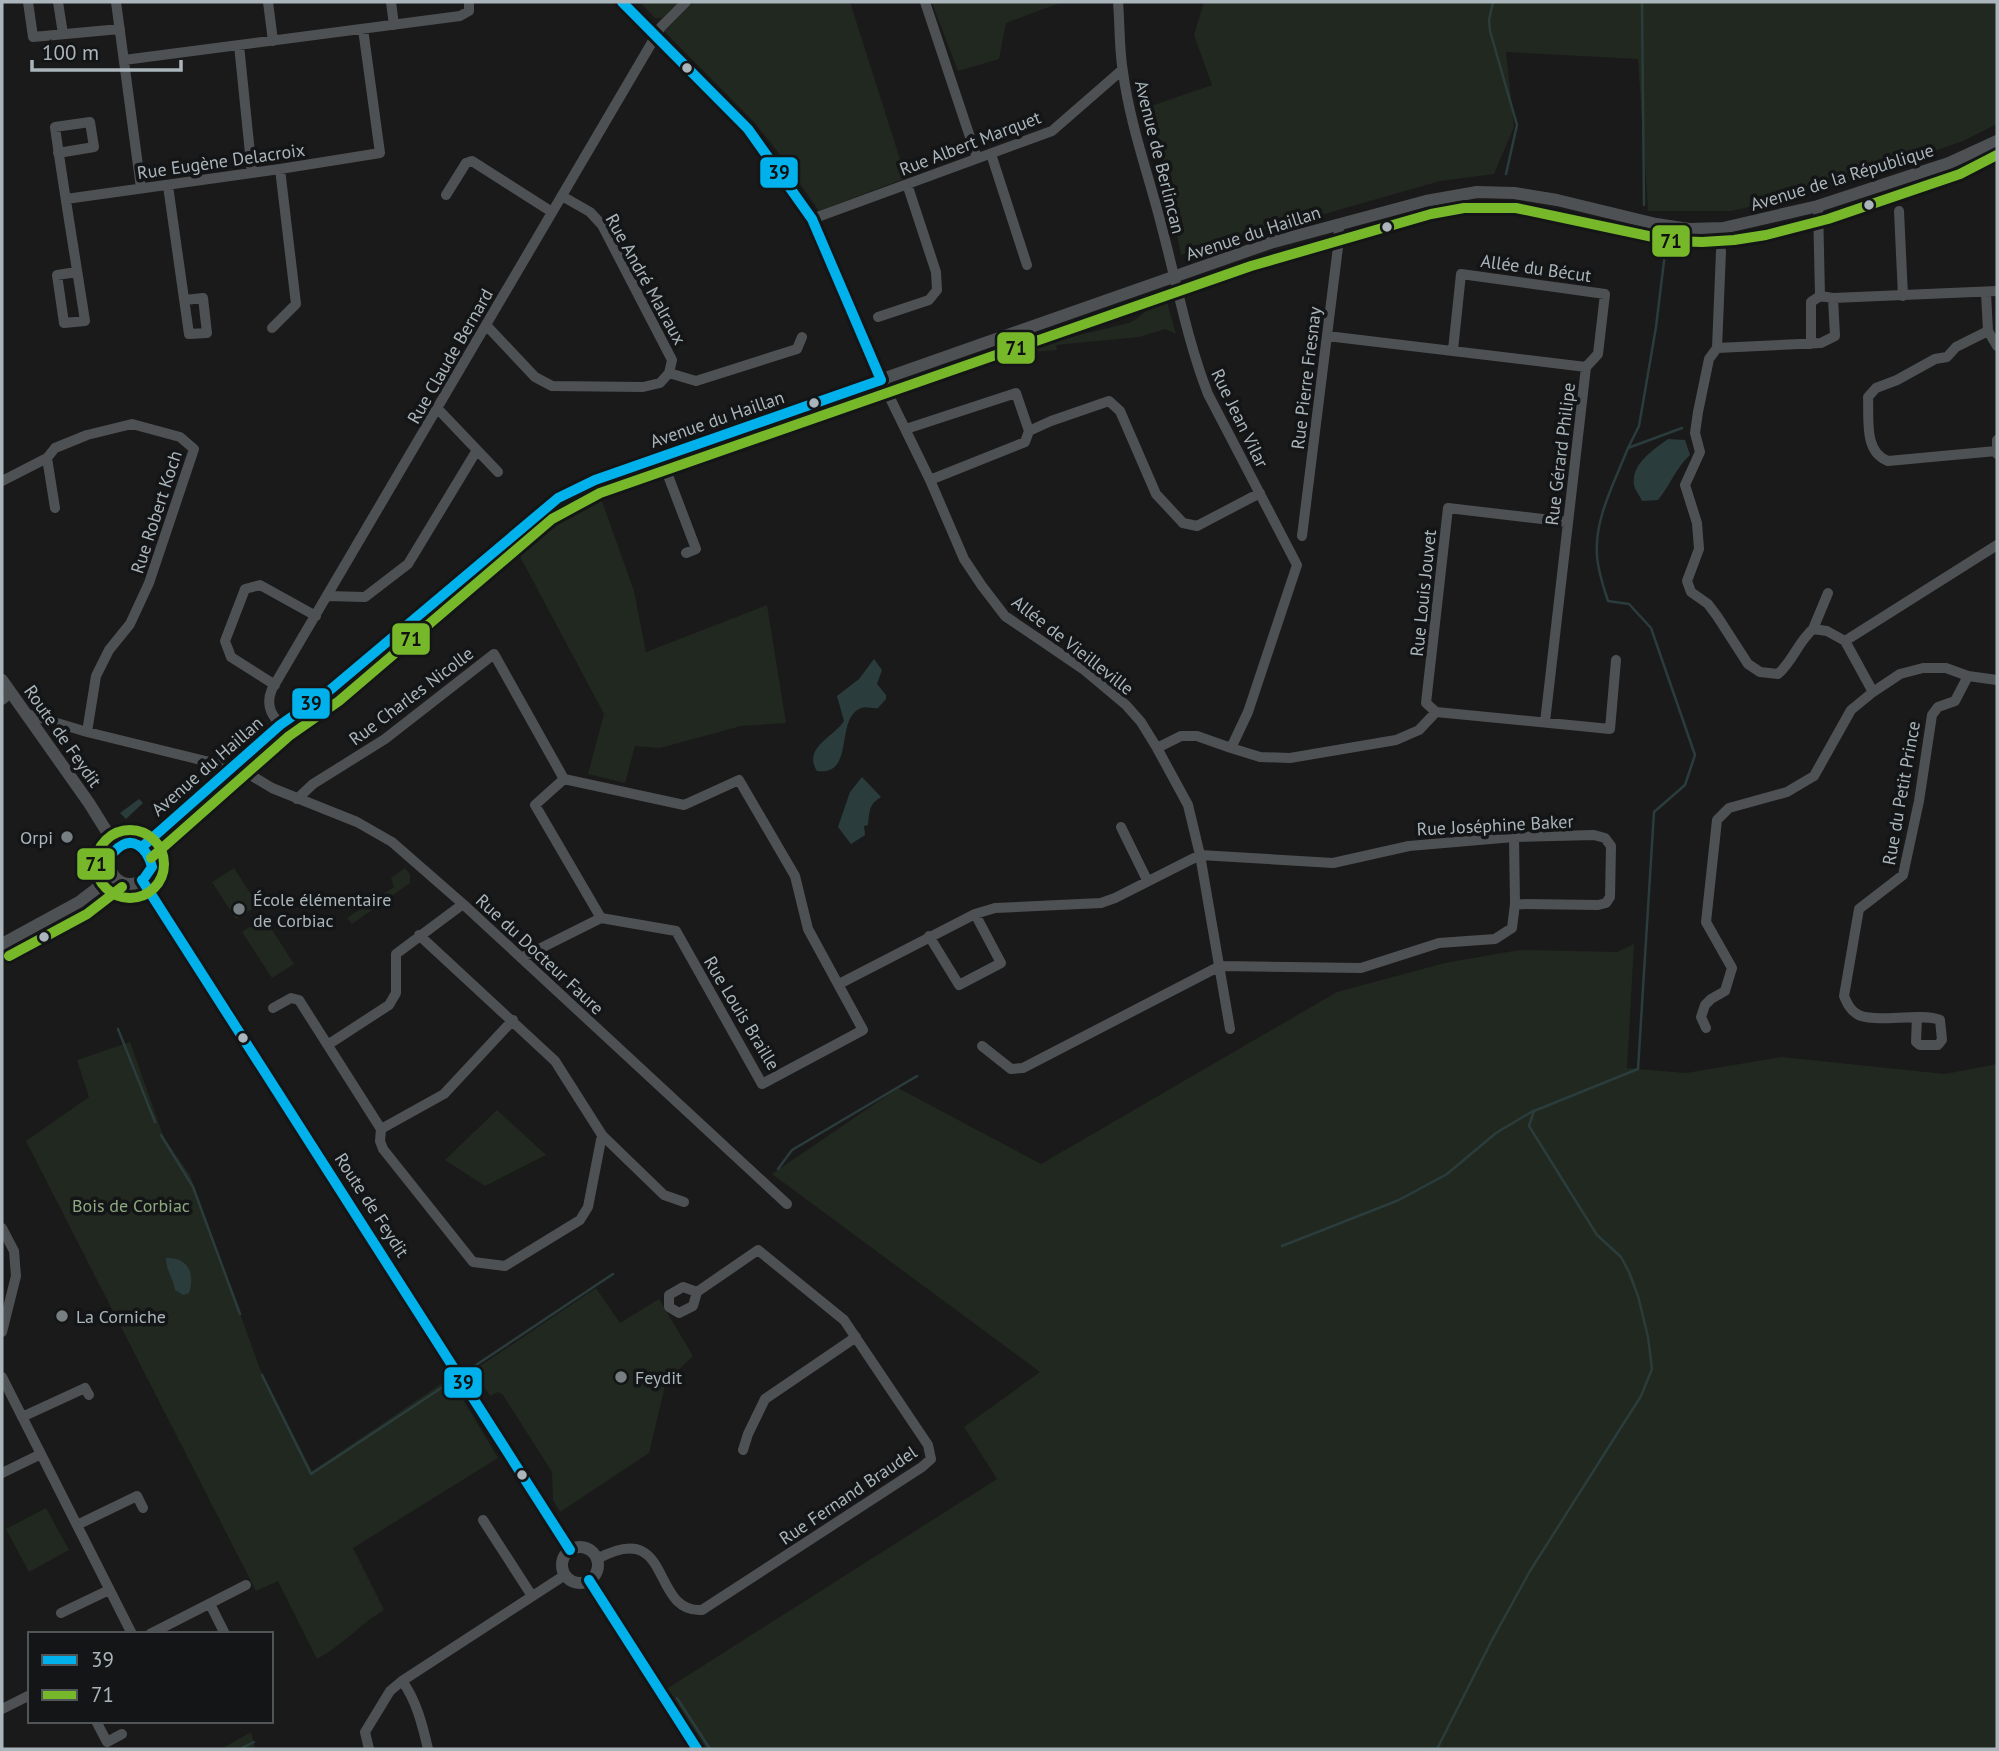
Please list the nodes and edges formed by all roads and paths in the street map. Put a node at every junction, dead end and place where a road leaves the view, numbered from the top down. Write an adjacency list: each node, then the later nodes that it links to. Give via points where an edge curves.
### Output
1 (28, 2): 14 (street, via 33,37)
2 (58, 2): 14 (street)
3 (116, 2): 12 (street)
4 (268, 2): 16 (street)
5 (391, 2): 11 (street)
6 (469, 2): 11 (street, via 468,11 460,16)
7 (622, 2): 15 (street, Allée de Vieilleville)
8 (686, 2): 15 (street, Rue Claude Bernard)
9 (925, 2): 23 (street)
10 (1118, 2): 19 (street, Avenue de Berlincan)
11 (394, 25): 13 (street)
12 (120, 29): 14 (street); 18 (street)
13 (363, 29): 16 (street); 24 (street, Rue Eugène Delacroix, via 380,153)
14 (63, 34)
15 (656, 36): 31 (street, Rue Claude Bernard); 36 (street, Allée de Vieilleville, via 748,129)
16 (273, 41): 17 (street)
17 (239, 45): 18 (street); 25 (street)
18 (124, 60): 28 (street)
19 (1122, 70): 22 (street, Rue Albert Marquet, via 1052,131); 41 (street, Avenue de Berlincan)
20 (1995, 141): 33 (street, Avenue de la République, via 1949,163)
21 (58, 153): 21 (street, via 55,127 90,122 94,147); 32 (street)
22 (991, 154): 23 (street, Rue Albert Marquet); 39 (street)
23 (977, 159): 26 (street, Rue Albert Marquet)
24 (280, 169): 25 (street, Rue Eugène Delacroix); 49 (street, via 296,304)
25 (252, 173): 27 (street, Rue Eugène Delacroix)
26 (908, 184): 36 (street, Rue Albert Marquet); 47 (street, via 936,272 937,290 929,300)
27 (168, 186): 28 (street, Rue Eugène Delacroix); 46 (street)
28 (141, 188): 32 (street, Rue Eugène Delacroix)
29 (1494, 192): 33 (street, Avenue de la République, via 1557,200 1689,229 1739,226); 37 (street, Avenue du Haillan, via 1444,197)
30 (446, 195): 35 (street, via 466,163 472,161)
31 (562, 196): 35 (street, Rue Claude Bernard); 58 (street, Rue André Malraux, via 602,225 672,360)
32 (66, 199): 40 (street)
33 (1818, 206): 43 (street)
34 (1899, 211): 44 (street)
35 (552, 212): 48 (street, Rue Claude Bernard)
36 (813, 219): 59 (street, Allée de Vieilleville)
37 (1339, 224): 41 (street, Avenue du Haillan); 51 (street, Rue Pierre Fresnay)
38 (1721, 251): 55 (street)
39 (1027, 265)
40 (77, 272): 40 (street, via 57,275 64,323 85,321)
41 (1174, 277): 59 (street, Avenue du Haillan); 71 (street, Rue Jean Vilar, via 1208,394)
42 (1993, 292): 44 (street); 50 (street)
43 (1820, 296): 45 (street); 53 (street, via 1811,302)
44 (1903, 296): 45 (street)
45 (1833, 298): 53 (street, via 1835,336)
46 (185, 300)
47 (878, 317)
48 (486, 325): 58 (street, via 535,377 552,386 643,387 660,383); 60 (street, Rue Claude Bernard)
49 (272, 328)
50 (1988, 331): 54 (street); 65 (street, via 1956,347 1947,357 1876,388 1868,397 1871,447 1888,461)
51 (1327, 336): 56 (street, Rue Gérard Philipe); 74 (street, Rue Pierre Fresnay)
52 (802, 337): 58 (street, Rue André Malraux, via 797,349 696,381)
53 (1811, 344): 55 (street)
54 (1997, 346)
55 (1717, 348): 80 (street, via 1709,359 1698,412 1695,433 1700,452 1685,485 1697,523 1699,549 1687,580 1691,592 1708,604 1748,664 1760,672 1779,674)
56 (1453, 350): 57 (street, Rue Gérard Philipe); 57 (street, Allée du Bécut, via 1461,274 1605,294 1598,354)
57 (1586, 367): 73 (street, Rue Gérard Philipe)
58 (669, 373)
59 (881, 380): 61 (street, Allée de Vieilleville); 66 (street, Avenue du Haillan)
60 (438, 408): 64 (street); 78 (street, Rue Claude Bernard)
61 (906, 429): 62 (street, via 1016,393); 69 (street, Allée de Vieilleville)
62 (1029, 431): 69 (street, via 1025,442); 71 (street, via 1109,401 1120,411 1156,495 1184,523 1197,526)
63 (1997, 440): 65 (street)
64 (477, 450): 68 (street); 78 (street, via 408,564 365,597)
65 (1997, 453)
66 (661, 457): 76 (street, via 695,550); 92 (street, Avenue du Haillan, via 558,498 315,707)
67 (47, 458): 70 (street, Rue Robert Koch); 72 (street); 93 (street, Rue Robert Koch, via 55,448 87,435 132,424 180,437 194,449 149,583 130,624 96,676)
68 (498, 472)
69 (930, 480): 94 (street, Allée de Vieilleville, via 964,559 1005,616 1083,669 1126,705)
70 (2, 481)
71 (1260, 493): 95 (street, Rue Jean Vilar, via 1297,565 1248,712)
72 (55, 508)
73 (1568, 522): 89 (street, Rue Louis Jouvet, via 1448,508 1426,703); 91 (street, Rue Gérard Philipe)
74 (1303, 536)
75 (1997, 545): 81 (street)
76 (686, 553)
77 (1828, 593): 80 (street)
78 (327, 596): 79 (street, Rue Claude Bernard)
79 (316, 616): 86 (street, Rue Claude Bernard); 86 (street, via 260,585 245,589 225,641 231,657)
80 (1813, 629): 81 (street)
81 (1845, 641): 87 (street)
82 (1616, 660): 91 (street, via 1610,729)
83 (1968, 676): 85 (street); 87 (street, via 1946,668 1923,668 1900,674); 118 (street, Rue du Petit Prince, via 1955,701 1938,707 1932,715 1903,876 1859,909 1844,996 1859,1016)
84 (2, 680): 88 (street, Route de Feydit)
85 (1997, 680)
86 (275, 685): 92 (street, Rue Claude Bernard, via 268,705)
87 (1873, 692): 121 (street, via 1851,710 1814,776 1787,792 1728,808 1717,820 1706,922 1732,968 1725,991 1705,1005 1701,1017)
88 (7, 696): 90 (street, Route de Feydit)
89 (1436, 712): 91 (street); 95 (street, via 1419,730 1389,741 1290,758 1260,757)
90 (27, 714): 93 (street, Rue du Docteur Faure); 101 (street, Route de Feydit)
91 (1545, 722)
92 (284, 728): 96 (street, Avenue du Haillan)
93 (87, 732): 96 (street, Rue du Docteur Faure)
94 (1157, 748): 95 (street, via 1181,736 1197,736); 103 (street, Allée de Vieilleville, via 1188,805)
95 (1231, 748)
96 (237, 768): 98 (street, Rue du Docteur Faure); 102 (street, Avenue du Haillan)
97 (564, 779): 98 (street, Rue Charles Nicolle, via 494,653); 110 (street, via 535,805); 116 (street, Rue Louis Braille, via 684,805 740,779 795,876 808,929)
98 (297, 799): 107 (street, Rue du Docteur Faure, via 357,822 392,842)
99 (1121, 827): 106 (street)
100 (1514, 837): 103 (street, Rue Joséphine Baker, via 1409,846 1333,863); 108 (street); 108 (street, Rue Joséphine Baker, via 1594,835 1611,846 1606,903)
101 (117, 848): 102 (street, via 134,843); 104 (street, via 110,861)
102 (145, 850): 105 (street, via 150,868)
103 (1200, 855): 106 (street); 115 (street, Allée de Vieilleville)
104 (113, 876): 105 (street, via 127,884); 113 (street, via 79,902)
105 (142, 880): 141 (street, Route de Feydit)
106 (1147, 880): 109 (street, via 1101,903 995,908)
107 (463, 904): 111 (street); 114 (street, Rue du Docteur Faure)
108 (1515, 904): 115 (street, via 1512,928 1495,939 1439,943 1361,968)
109 (975, 914): 112 (street); 112 (street, via 1001,963 958,985)
110 (601, 918): 114 (street); 116 (street, Rue Louis Braille, via 676,931 762,1084 863,1030)
111 (419, 935): 119 (street); 122 (street, via 396,954 396,993 389,1005)
112 (929, 936): 116 (street)
113 (2, 944)
114 (521, 958): 127 (street, Rue du Docteur Faure)
115 (1220, 966): 120 (street, Allée de Vieilleville); 123 (street, via 1023,1068 1011,1069)
116 (839, 984)
117 (273, 1008): 122 (street, via 291,998 299,1000)
118 (1916, 1017)
119 (513, 1020): 124 (street, via 444,1094); 125 (street, via 555,1060)
120 (1230, 1028)
121 (1706, 1028)
122 (329, 1044): 124 (street)
123 (982, 1046)
124 (382, 1129): 125 (street, via 383,1149 473,1262 505,1266 579,1220 588,1208)
125 (602, 1135): 126 (street, via 664,1195)
126 (684, 1202)
127 (787, 1204)
128 (2, 1228): 130 (street, via 14,1251 16,1276)
129 (697, 1292): 131 (street, Rue Fernand Braudel, via 758,1250 844,1320)
130 (2, 1332)
131 (856, 1337): 135 (street, via 765,1399); 142 (street, Rue Fernand Braudel, via 928,1445 931,1459 922,1467 702,1610 690,1611 678,1603 640,1550 628,1546)
132 (2, 1377): 134 (street)
133 (89, 1395): 134 (street, via 85,1388)
134 (22, 1417): 136 (street)
135 (743, 1450)
136 (41, 1454): 137 (street); 140 (street)
137 (2, 1473)
138 (143, 1508): 140 (street, via 137,1496)
139 (483, 1520): 147 (street)
140 (77, 1525): 146 (street)
141 (570, 1550): 142 (street, via 589,1549); 143 (street, via 562,1562)
142 (597, 1559): 144 (street, via 597,1571)
143 (565, 1575): 144 (street, via 576,1583); 147 (street)
144 (589, 1580): 160 (street)
145 (246, 1585): 148 (street)
146 (109, 1590): 149 (street); 150 (street)
147 (532, 1596): 153 (street)
148 (210, 1604): 151 (street); 152 (street)
149 (61, 1613)
150 (131, 1632)
151 (154, 1632)
152 (224, 1632)
153 (402, 1681): 158 (street, via 390,1691 365,1732); 159 (street)
154 (28, 1696): 155 (street)
155 (2, 1709)
156 (97, 1723): 157 (street, via 107,1742)
157 (122, 1734)
158 (369, 1749)
159 (428, 1749)
160 (697, 1749)

